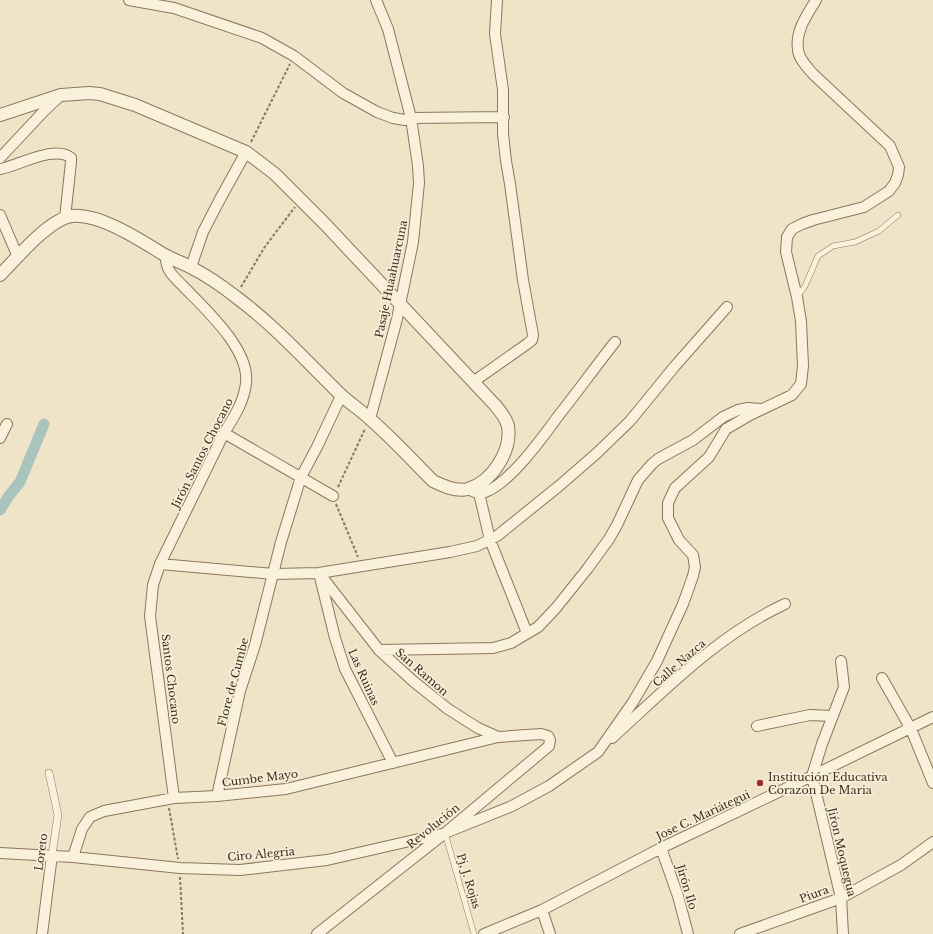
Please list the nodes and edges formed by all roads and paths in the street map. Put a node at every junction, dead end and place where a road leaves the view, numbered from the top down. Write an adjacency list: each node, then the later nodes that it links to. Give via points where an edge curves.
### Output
1 (130, 0): 5 (street, via 174,8 262,38)
2 (376, 0): 9 (street, Pasaje Huaahuarcuna, via 388,29)
3 (498, 0): 8 (street, via 495,34)
4 (816, 0): 22 (street, via 798,34 798,50 813,74 890,146 899,167 895,183 888,191 864,207 813,220 796,227 790,233 787,237 786,252)
5 (294, 56): 9 (street, via 343,93 377,112 393,118); 10 (path)
6 (61, 95): 7 (street); 10 (street, via 95,94 128,103); 11 (street)
7 (0, 115)
8 (504, 117): 9 (street); 26 (street, via 506,161 533,335 532,340)
9 (411, 118): 23 (street, Pasaje Huaahuarcuna, via 419,183 413,242)
10 (246, 152): 13 (street, via 275,174); 19 (street, via 203,232)
11 (0, 158)
12 (0, 169): 16 (street, via 53,153 68,155 71,162)
13 (300, 199): 21 (path, via 264,248); 23 (street)
14 (0, 215): 18 (street)
15 (898, 215): 22 (lane, via 879,231 855,242 833,246 818,256 805,286)
16 (65, 218): 17 (street, via 80,216 110,224); 18 (street, via 51,225)
17 (166, 256): 19 (street); 31 (street, Jirón Santos Chocano, via 165,262 171,273 220,325 245,366 244,396)
18 (18, 257): 20 (street)
19 (191, 267): 21 (street)
20 (0, 275)
21 (235, 296): 27 (street, via 259,314)
22 (797, 297): 28 (street, via 803,366 801,384 792,395)
23 (399, 304): 26 (street); 29 (street, Pasaje Huaahuarcuna)
24 (727, 307): 37 (street, via 630,421 527,513)
25 (614, 342): 35 (street, via 532,451 494,487)
26 (473, 382): 34 (street, via 503,415 508,425 508,438 498,465 484,480)
27 (341, 396): 29 (street); 33 (street, Flore de Cumbe)
28 (763, 409): 43 (street, via 743,409 723,417 693,440 652,464 638,480 617,525 588,568 548,618); 53 (street, via 726,429 709,457 675,488 668,503 668,518 679,540 693,555 693,576 657,661 633,702)
29 (370, 419): 34 (street, via 433,480 445,487); 36 (path)
30 (7, 424): 32 (street)
31 (224, 432): 33 (street); 38 (street, Jirón Santos Chocano)
32 (0, 438)
33 (301, 477): 36 (street); 41 (street, Flore de Cumbe)
34 (468, 489): 35 (street)
35 (479, 493): 37 (street)
36 (333, 496): 39 (path)
37 (490, 540): 39 (street, via 477,546 450,552); 43 (street)
38 (160, 564): 41 (street); 59 (street, Santos Chocano, via 153,585 150,616)
39 (362, 565): 40 (street)
40 (319, 573): 41 (street); 44 (street, San Ramon); 54 (street, Las Ruinas, via 335,638 346,669)
41 (274, 574): 58 (street, Flore de Cumbe, via 240,692)
42 (786, 604): 53 (street, Calle Nazca, via 754,621 696,662)
43 (527, 633): 44 (street, via 511,643 493,648)
44 (379, 650): 52 (street, San Ramon, via 413,682 448,709)
45 (841, 661): 47 (street, via 844,687)
46 (882, 678): 50 (street)
47 (832, 716): 49 (street, via 810,715); 56 (street)
48 (933, 717): 50 (street, Jose C. Mariátegui)
49 (757, 726)
50 (911, 729): 56 (street, Jose C. Mariátegui); 57 (street)
51 (541, 734): 52 (street, San Ramon); 60 (street, Revolución, via 548,736 549,746)
52 (498, 737): 54 (street, Cumbe Mayo)
53 (598, 752): 60 (street, via 549,786 512,806)
54 (393, 762): 58 (street, Cumbe Mayo, via 286,790)
55 (49, 774): 64 (street, Loreto, via 58,815)
56 (812, 776): 62 (street, Jose C. Mariátegui); 66 (street, Jiŕon Moquegua)
57 (933, 783)
58 (217, 796): 59 (street, Cumbe Mayo)
59 (174, 798): 65 (street, Cumbe Mayo, via 104,811 90,817 82,829)
60 (445, 833): 65 (street, Ciro Alegria, via 326,860 240,870 180,868); 69 (street, Revolución); 70 (lane, Pj, J. Rojas)
61 (933, 842): 66 (street, Piura, via 901,865)
62 (662, 848): 67 (street, Jose C. Mariátegui); 73 (street, Jirón Ilo)
63 (0, 852): 64 (street, Ciro Alegria)
64 (52, 855): 65 (street, Ciro Alegria); 68 (street, Loreto)
65 (74, 857)
66 (841, 898): 74 (street, Piura); 75 (street, Jiŕon Moquegua)
67 (542, 910): 71 (street, Jose C. Mariátegui); 72 (street)
68 (42, 934)
69 (317, 934)
70 (474, 934)
71 (484, 934)
72 (550, 934)
73 (688, 934)
74 (740, 934)
75 (843, 934)

